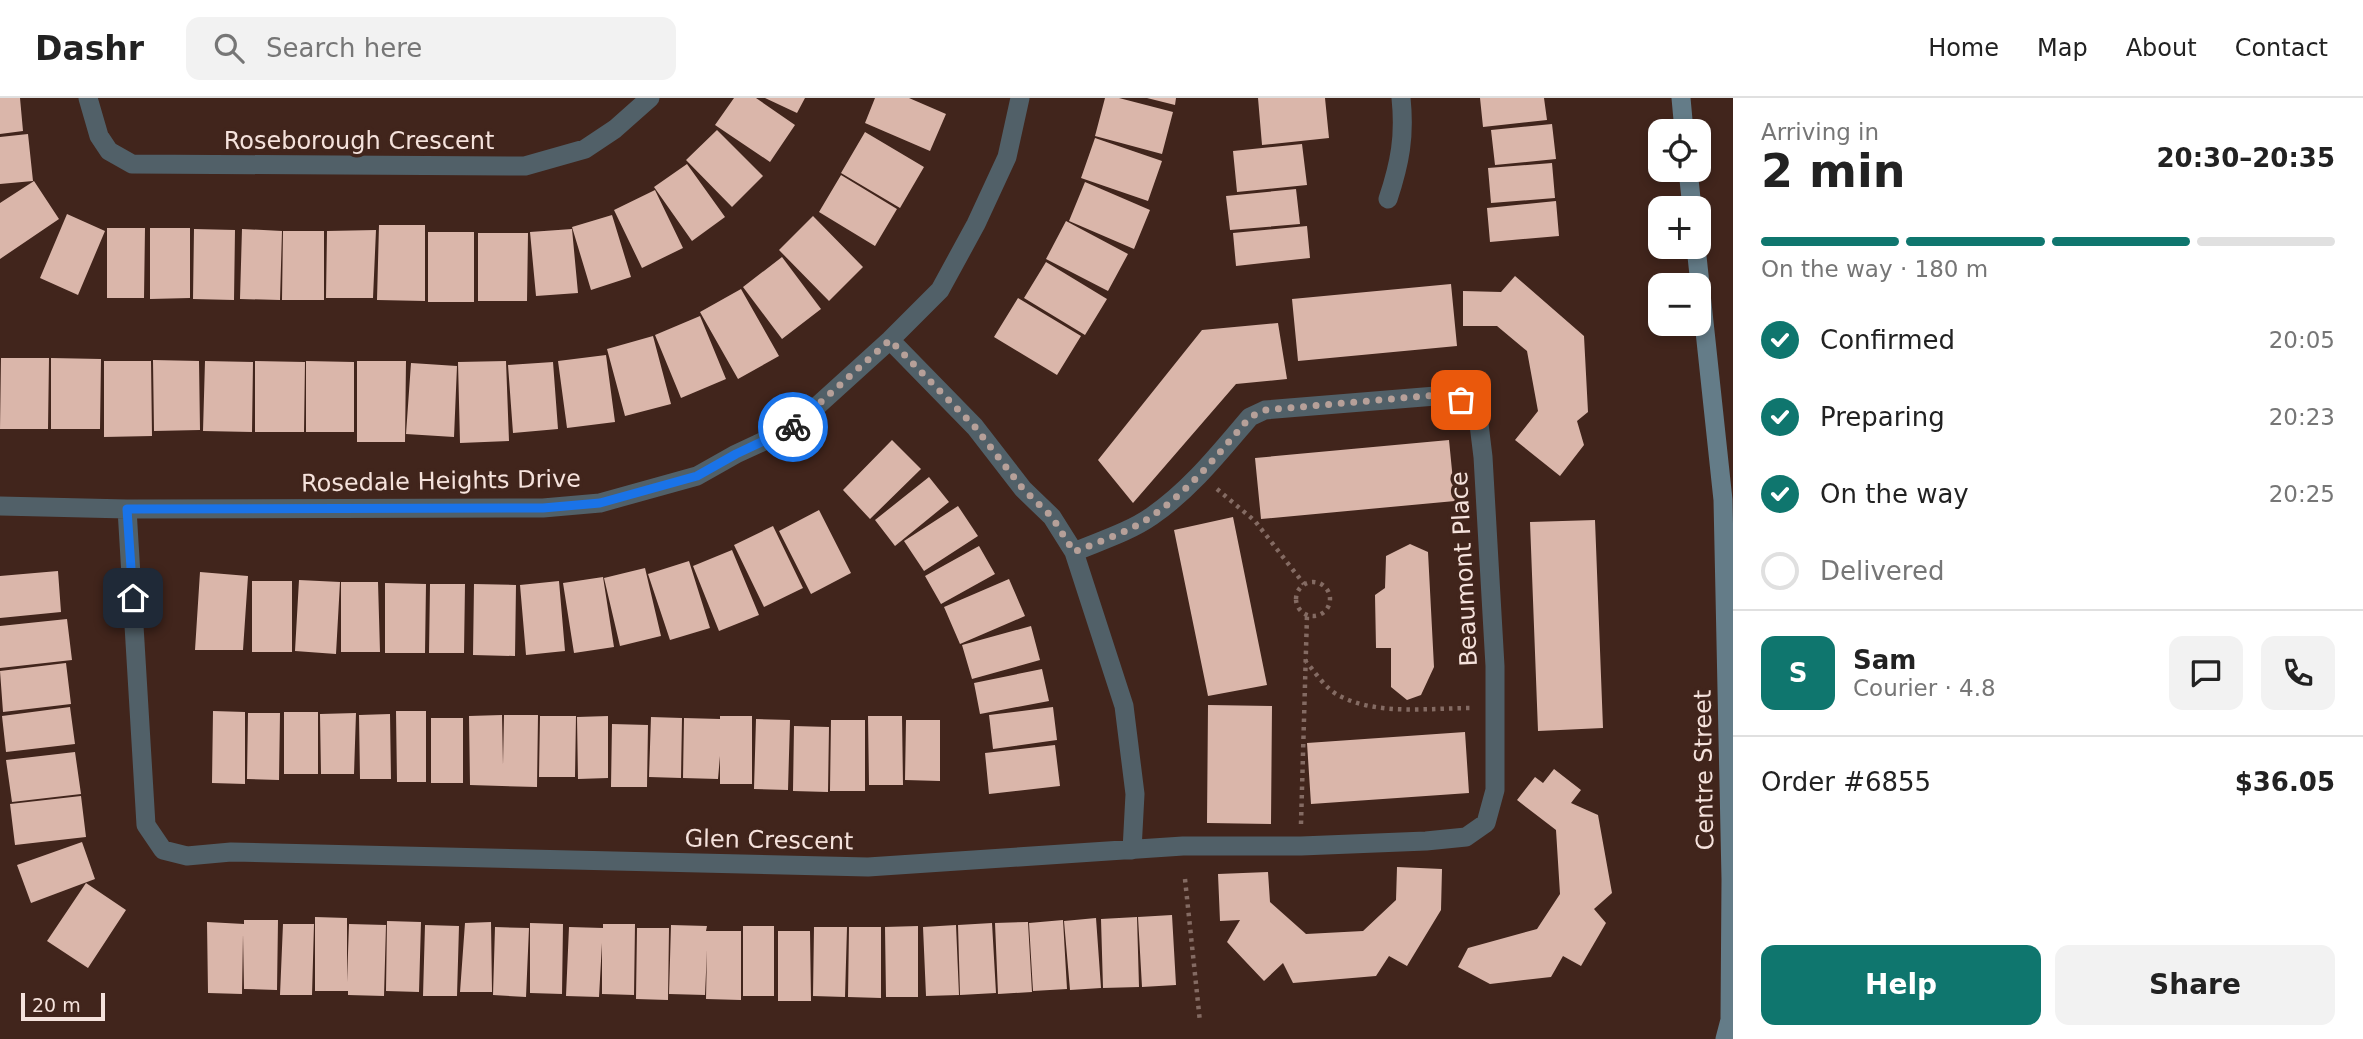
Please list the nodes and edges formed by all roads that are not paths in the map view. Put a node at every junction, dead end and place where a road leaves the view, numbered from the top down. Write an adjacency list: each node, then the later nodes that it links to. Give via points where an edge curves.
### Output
1 (88, 98): 2 (street, Roseborough Crescent, via 99,136 109,151 132,164 511,166 585,149)
2 (650, 98)
3 (1020, 98): 9 (street, Rosedale Heights Drive, via 1007,157 940,290)
4 (1401, 98): 7 (street, via 1400,163)
5 (1681, 98): 6 (main road)
6 (1683, 119)
7 (1388, 200)
8 (1697, 259): 10 (main road, Centre Street)
9 (890, 340): 12 (street, Rosedale Heights Drive, via 794,427 697,476 600,503 543,508); 14 (street, via 975,427 1023,489 1052,517)
10 (1723, 500): 13 (main road, Centre Street); 16 (main road, Centre Street, via 1731,879 1730,1020)
11 (0, 506): 12 (street, Rosedale Heights Drive)
12 (127, 509): 15 (street, Glen Crescent, via 146,825 163,850 187,856 231,852 868,867)
13 (1733, 529)
14 (1074, 552): 15 (street, via 1124,706 1135,794); 15 (street, Beaumont Place, via 1151,517 1187,488 1250,417 1265,410 1448,394 1478,416 1495,666 1495,790 1486,823 1466,837 1426,841)
15 (1132, 850)
16 (1725, 1039)

